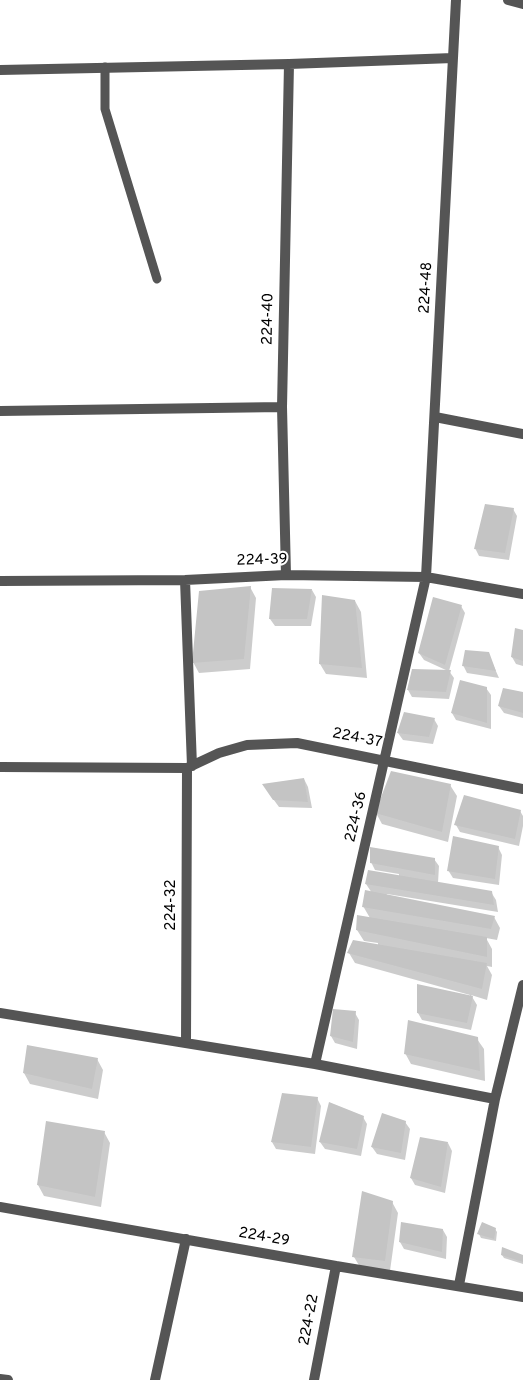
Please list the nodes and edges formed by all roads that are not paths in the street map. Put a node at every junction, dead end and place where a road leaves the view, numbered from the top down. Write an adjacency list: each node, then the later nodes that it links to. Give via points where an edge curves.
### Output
1 (456, 0): 4 (street, 224-48)
2 (508, 0): 3 (street)
3 (523, 4)
4 (453, 58): 5 (street); 11 (street, 224-48)
5 (290, 64): 6 (street); 9 (street, 224-40)
6 (105, 67): 7 (street); 8 (lane, via 105,109)
7 (0, 70)
8 (157, 280)
9 (282, 407): 10 (street); 13 (street, 224-40)
10 (0, 411)
11 (435, 417): 12 (street); 14 (street, 224-48)
12 (523, 434)
13 (286, 574): 14 (street, 224-39); 15 (street, 224-39)
14 (426, 577): 17 (street, 224-39); 18 (street, 224-36)
15 (185, 580): 16 (street, 224-39); 20 (street, 224-32)
16 (0, 581)
17 (523, 594)
18 (386, 760): 20 (street, 224-37, via 297,743 247,745); 21 (street, 224-37); 25 (street, 224-36)
19 (0, 767): 20 (street)
20 (189, 767): 24 (street, 224-32)
21 (523, 788)
22 (523, 985): 26 (street)
23 (0, 1013): 24 (street)
24 (186, 1043): 25 (street)
25 (315, 1064): 26 (street)
26 (495, 1099): 30 (street)
27 (0, 1207): 28 (street, 224-29)
28 (186, 1239): 29 (street, 224-29); 34 (street)
29 (336, 1266): 30 (street, 224-29); 35 (street, 224-22)
30 (460, 1285): 31 (street, 224-29)
31 (523, 1296)
32 (0, 1379): 33 (street)
33 (8, 1380)
34 (155, 1380)
35 (314, 1380)

